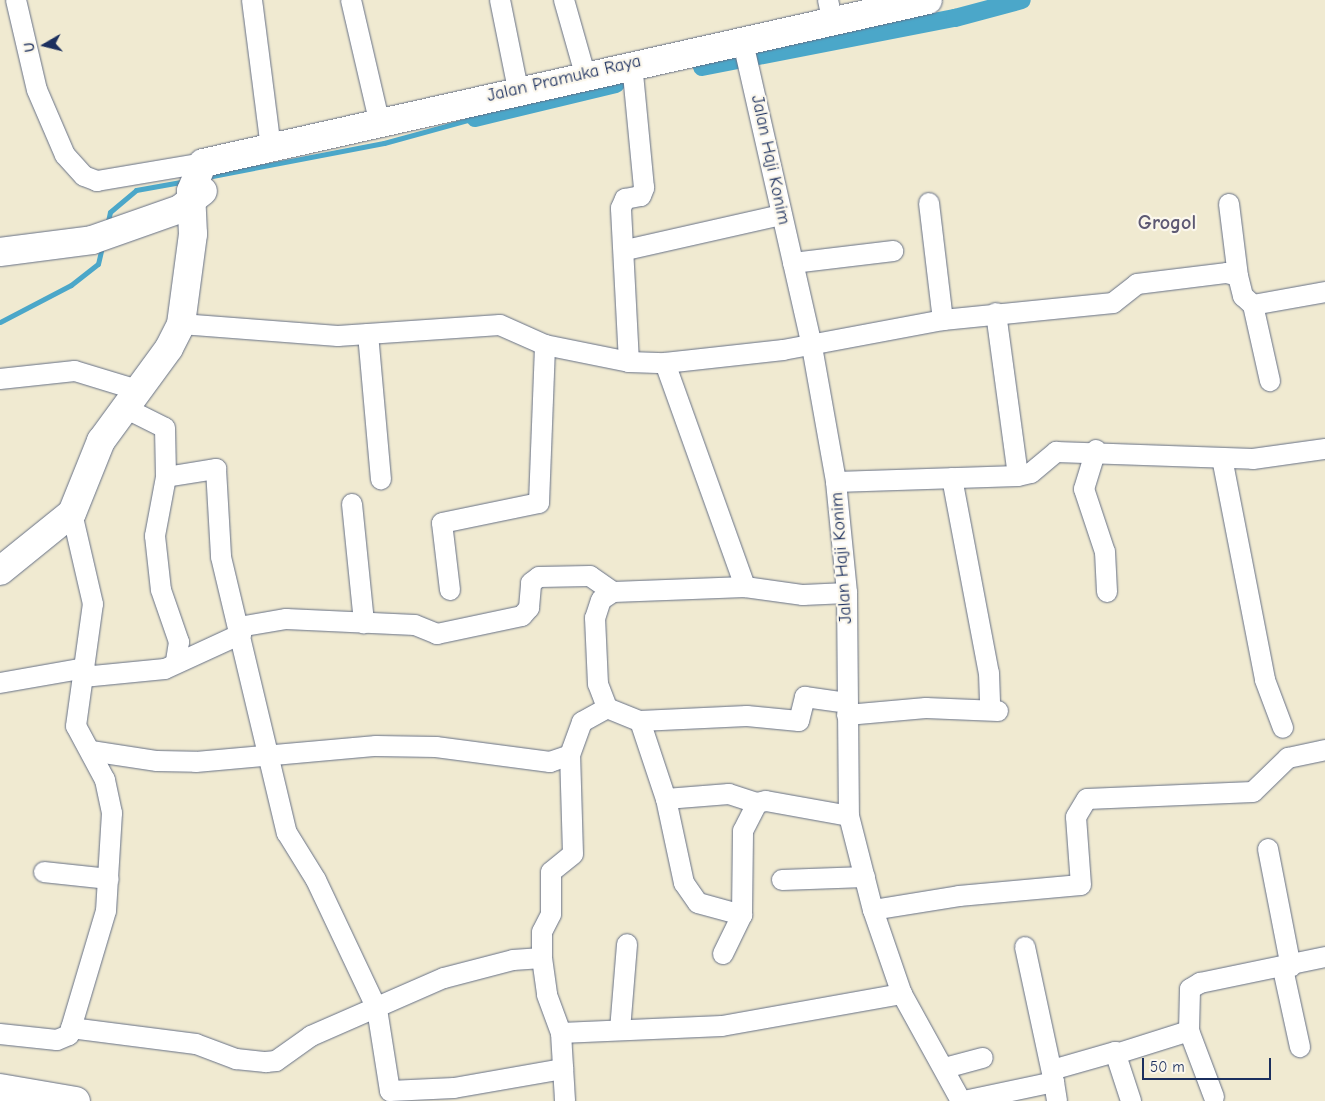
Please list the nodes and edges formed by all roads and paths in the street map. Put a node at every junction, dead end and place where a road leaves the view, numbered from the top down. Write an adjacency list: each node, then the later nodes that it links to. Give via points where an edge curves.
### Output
1 (16, 0): 14 (street, via 37,90 65,155 84,176 97,181)
2 (252, 0): 13 (street)
3 (352, 0): 12 (street)
4 (500, 0): 11 (street)
5 (564, 0): 10 (street)
6 (928, 0): 7 (main road, Jalan Pramuka Raya)
7 (830, 10): 8 (main road, Jalan Pramuka Raya)
8 (743, 41): 9 (main road, Jalan Pramuka Raya); 17 (street, Jalan Haji Konim)
9 (632, 64): 10 (main road, Jalan Pramuka Raya); 18 (street, via 644,193 622,203)
10 (585, 74): 11 (main road, Jalan Pramuka Raya)
11 (518, 90): 12 (main road, Jalan Pramuka Raya)
12 (379, 120): 13 (main road, Jalan Pramuka Raya)
13 (271, 148): 14 (main road, Jalan Pramuka Raya)
14 (203, 179): 20 (main road, Jalan Pramuka Raya, via 120,231 92,240); 27 (main road)
15 (929, 203): 26 (street)
16 (1229, 204): 22 (street)
17 (781, 216): 18 (street); 21 (street, Jalan Haji Konim)
18 (626, 250): 31 (street)
19 (893, 251): 21 (street)
20 (0, 252)
21 (792, 263): 29 (street, Jalan Haji Konim)
22 (1238, 276): 24 (street, via 1243,296); 25 (street, via 1227,273 1137,284 1113,302)
23 (1325, 292): 24 (street)
24 (1253, 305): 34 (street)
25 (996, 313): 26 (street); 39 (street)
26 (943, 320): 29 (street)
27 (181, 324): 28 (street, via 305,336); 35 (main road)
28 (368, 334): 30 (street, via 500,324); 42 (street)
29 (811, 342): 32 (street, via 783,350); 43 (street, Jalan Haji Konim)
30 (545, 345): 31 (street); 48 (street, via 539,503 442,523)
31 (629, 362): 32 (street)
32 (665, 364): 47 (street)
33 (0, 379): 35 (street, via 75,371)
34 (1270, 381)
35 (134, 400): 40 (street, via 164,428); 45 (main road, via 90,463)
36 (1325, 449): 38 (street)
37 (1096, 450): 38 (street); 39 (street, via 1056,452 1031,473); 50 (street, via 1084,489 1105,552)
38 (1222, 458): 60 (street, via 1265,680)
39 (1018, 476): 41 (street)
40 (166, 477): 53 (street, via 216,469 221,558); 54 (street, via 155,536 161,590 179,642)
41 (952, 478): 43 (street); 58 (street, via 994,710)
42 (382, 479)
43 (836, 482): 51 (street, Jalan Haji Konim)
44 (352, 504): 52 (street)
45 (72, 513): 46 (main road); 55 (street, via 93,604)
46 (0, 571)
47 (745, 587): 49 (street); 51 (street, via 803,595)
48 (450, 590)
49 (613, 592): 52 (street, via 582,575 539,577 531,584 529,608 505,620 437,634 415,626); 57 (street, via 601,600 595,618 598,684)
50 (1107, 592)
51 (847, 593): 58 (street, Jalan Haji Konim)
52 (364, 622): 53 (street, via 286,618)
53 (240, 630): 54 (street); 64 (street)
54 (176, 662): 55 (street, via 146,672)
55 (84, 673): 56 (street); 62 (street, via 76,726)
56 (0, 683)
57 (607, 708): 59 (street); 63 (street, via 582,722)
58 (847, 709): 59 (street, via 805,697 799,721 746,716); 67 (street, Jalan Haji Konim)
59 (640, 721): 65 (street)
60 (1283, 728)
61 (1325, 750): 73 (street, via 1288,758 1253,792 1087,800 1076,818 1081,886 958,896)
62 (91, 751): 64 (street, via 157,761); 71 (street, via 105,780 112,813)
63 (570, 756): 64 (street, via 550,762 436,747 376,746); 79 (street, via 573,854 551,872 551,914 542,932)
64 (266, 757): 82 (street, via 287,833 316,880)
65 (666, 798): 66 (street, via 729,794); 74 (street, via 684,884 692,898)
66 (756, 804): 67 (street, via 766,801); 74 (street, via 743,831)
67 (849, 816): 70 (street, Jalan Haji Konim)
68 (1268, 848): 80 (street)
69 (44, 872): 71 (street)
70 (865, 877): 72 (street); 73 (street, Jalan Haji Konim)
71 (109, 880): 83 (street, via 100,934)
72 (782, 880)
73 (873, 910): 81 (street, Jalan Haji Konim)
74 (742, 916): 77 (street)
75 (627, 944): 84 (street)
76 (1025, 947): 93 (street)
77 (723, 954)
78 (1325, 957): 80 (street)
79 (542, 958): 82 (street, via 461,972); 86 (street, via 547,995)
80 (1287, 968): 85 (street, via 1200,982 1190,989); 88 (street)
81 (902, 994): 84 (street, via 722,1026); 91 (street, Jalan Haji Konim)
82 (377, 1009): 83 (street, via 311,1036 276,1061 266,1062 236,1059 196,1044); 92 (street, via 391,1092 454,1088)
83 (71, 1028): 87 (street, via 61,1040)
84 (620, 1030): 86 (street)
85 (1189, 1031): 89 (street); 95 (street)
86 (561, 1033): 92 (street)
87 (0, 1034)
88 (1300, 1047)
89 (1116, 1054): 93 (street, via 1108,1052); 99 (street)
90 (983, 1058): 91 (street)
91 (945, 1068): 98 (street, Jalan Haji Konim)
92 (563, 1069): 97 (street)
93 (1054, 1085): 98 (street)
94 (0, 1088): 96 (main road)
95 (1214, 1097)
96 (76, 1101)
97 (565, 1101)
98 (962, 1101)
99 (1131, 1101)

